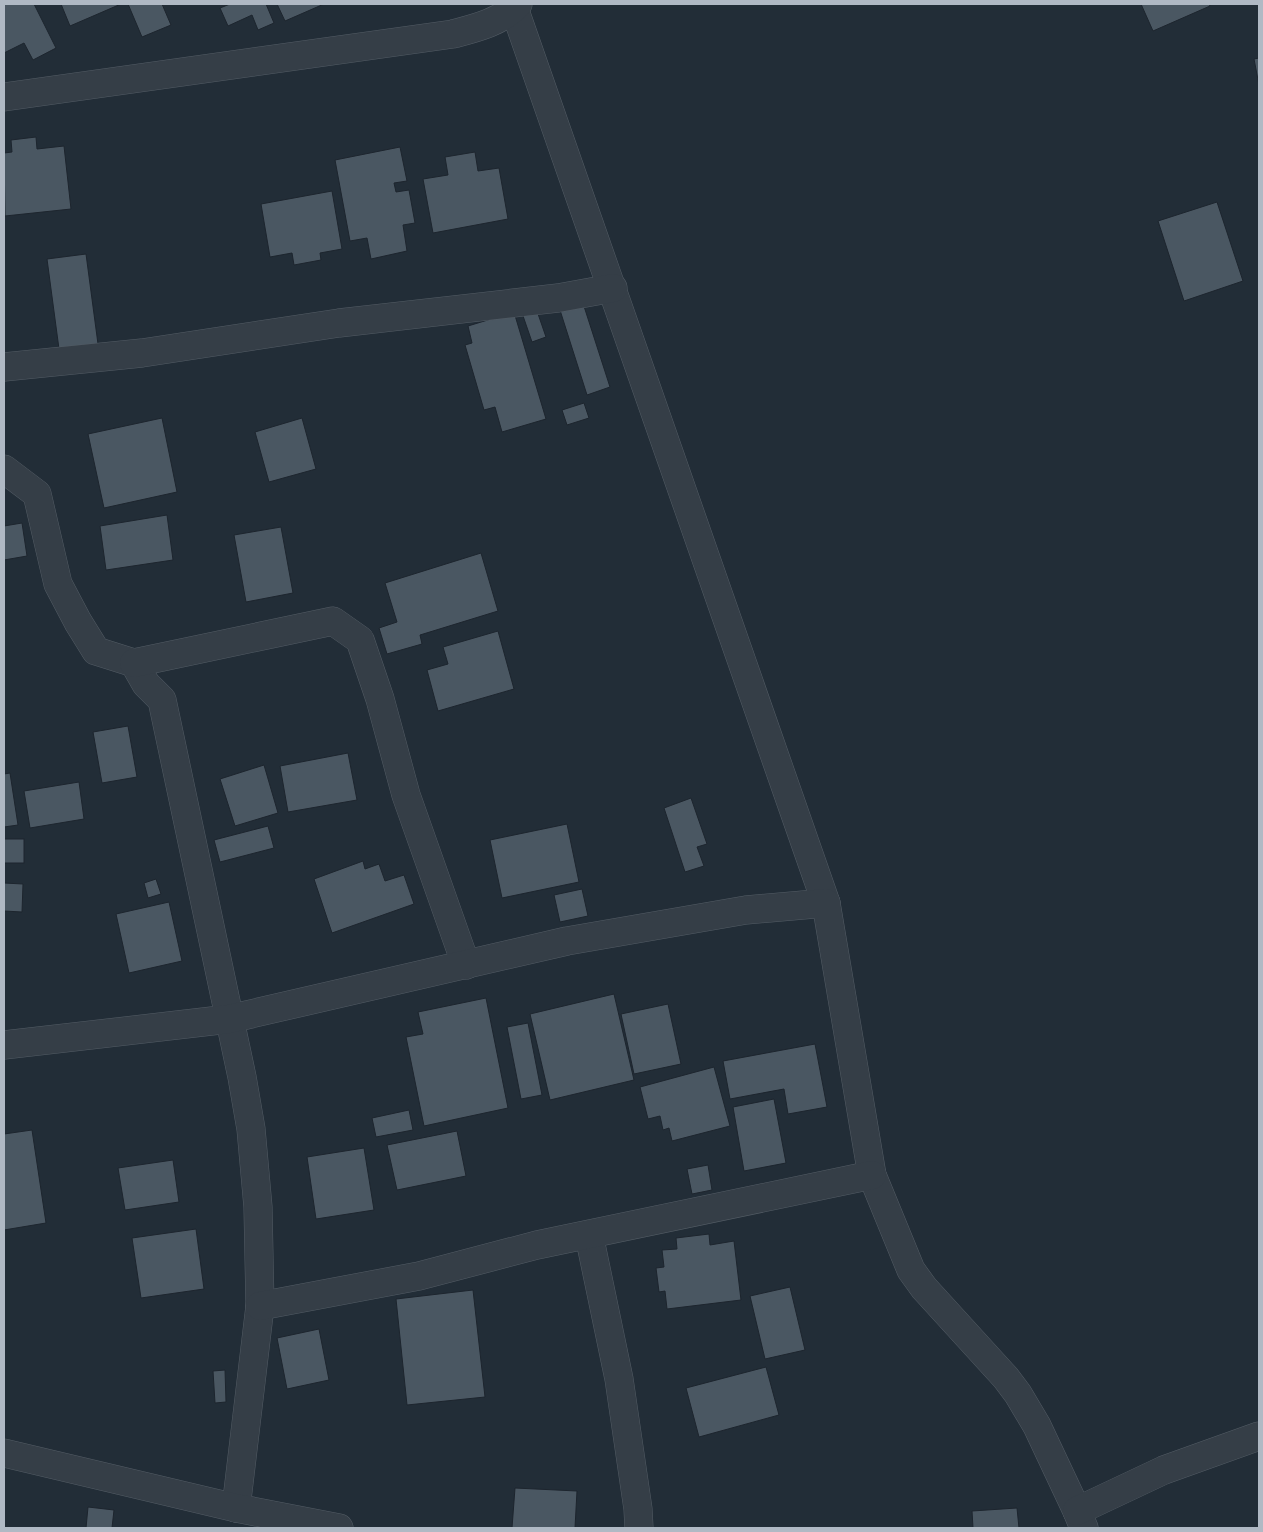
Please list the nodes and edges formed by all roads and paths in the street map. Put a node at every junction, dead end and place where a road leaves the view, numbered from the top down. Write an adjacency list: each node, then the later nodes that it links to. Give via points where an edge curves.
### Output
1 (516, 6): 2 (street, via 485,25 453,34); 3 (street)
2 (4, 96)
3 (613, 288): 4 (street, via 558,298 339,323 142,353); 7 (street)
4 (4, 367)
5 (4, 469): 6 (street, via 37,494 58,584 96,651)
6 (134, 663): 8 (street, via 333,621 360,640 406,795); 9 (street, via 146,684 162,700)
7 (826, 903): 8 (street, via 746,910 567,941); 11 (street)
8 (466, 965): 9 (street)
9 (229, 1019): 10 (street); 13 (street, via 250,1129 258,1207)
10 (4, 1045)
11 (872, 1175): 12 (street); 17 (street, via 912,1270 924,1288 1018,1394 1037,1426)
12 (589, 1235): 13 (street, via 419,1276); 19 (street, via 619,1379)
13 (260, 1306): 16 (street)
14 (1259, 1436): 17 (street, via 1164,1470)
15 (4, 1453): 16 (street)
16 (236, 1508): 18 (street)
17 (1080, 1520)
18 (339, 1528)
19 (638, 1528)

